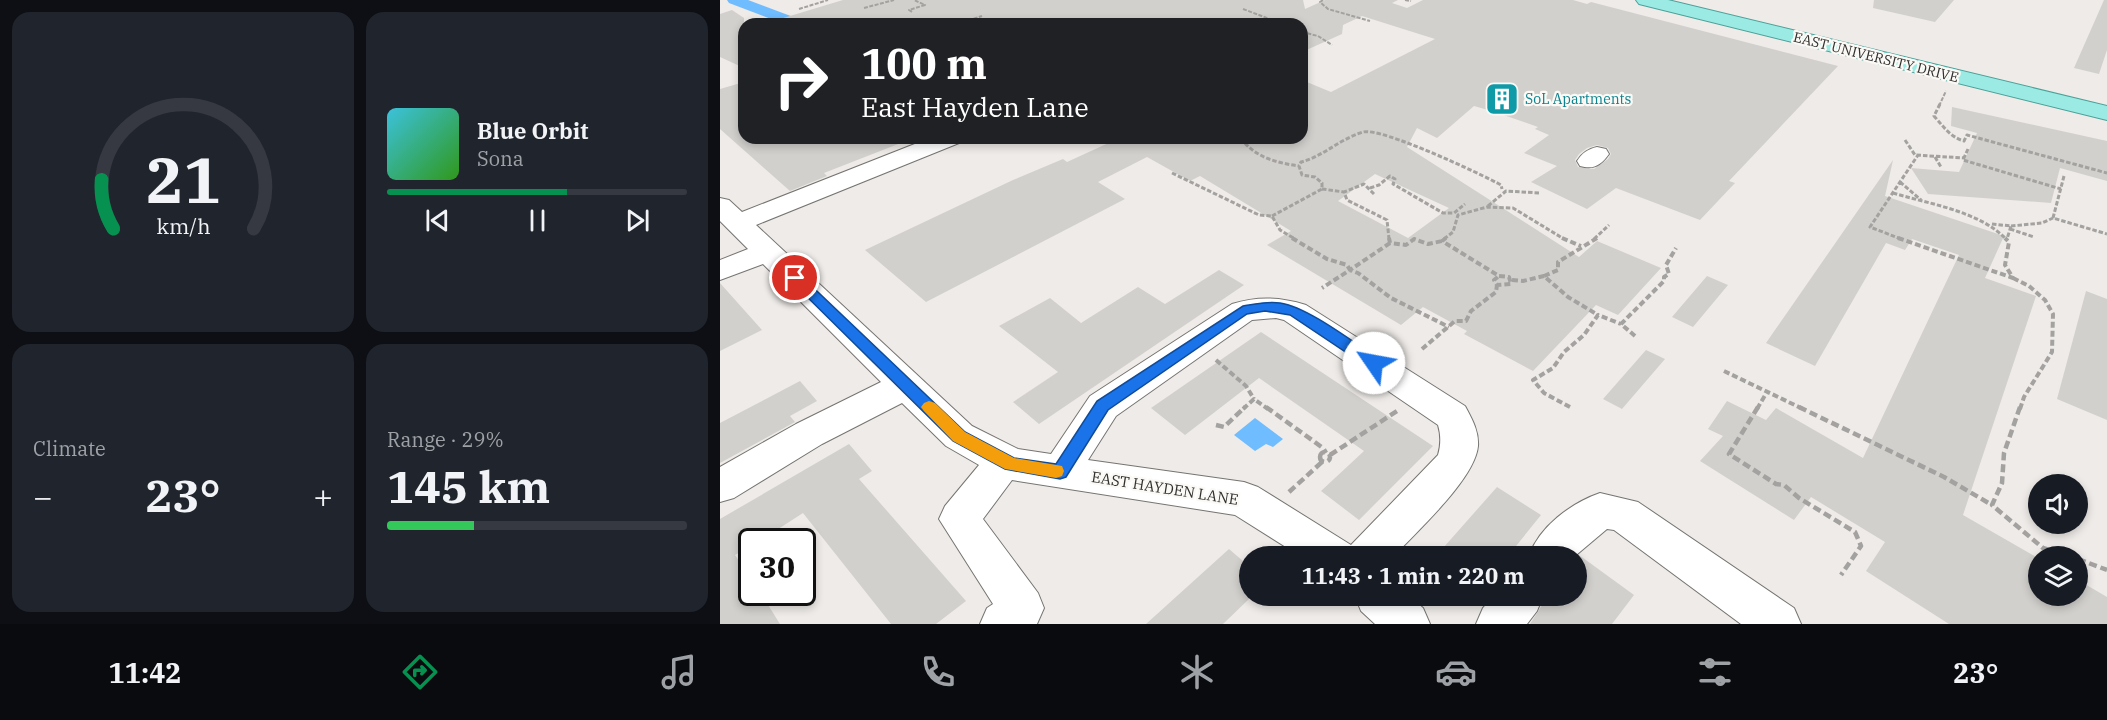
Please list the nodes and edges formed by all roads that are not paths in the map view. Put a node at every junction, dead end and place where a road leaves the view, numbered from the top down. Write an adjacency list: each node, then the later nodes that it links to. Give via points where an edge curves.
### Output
1 (1645, 0): 2 (main road, EAST UNIVERSITY DRIVE)
2 (2107, 113)
3 (910, 144): 4 (street)
4 (727, 216): 5 (street, EAST HAYDEN LANE)
5 (767, 251): 6 (street); 7 (street, EAST HAYDEN LANE)
6 (720, 271)
7 (906, 386): 8 (street, EAST HAYDEN LANE, via 959,436); 10 (street, via 808,434)
8 (1004, 461): 9 (street, EAST HAYDEN LANE); 16 (street, via 959,519)
9 (1060, 472): 11 (street, EAST HAYDEN LANE, via 1244,499); 12 (street, via 1103,406 1243,311 1282,308 1295,312 1452,416 1460,431 1460,450 1454,464)
10 (720, 486)
11 (1319, 546)
12 (1376, 546)
13 (1558, 546): 19 (street, via 1600,510 1624,514)
14 (1388, 606): 17 (street)
15 (1513, 606): 18 (street)
16 (1021, 619)
17 (1407, 624)
18 (1499, 624)
19 (1778, 624)

